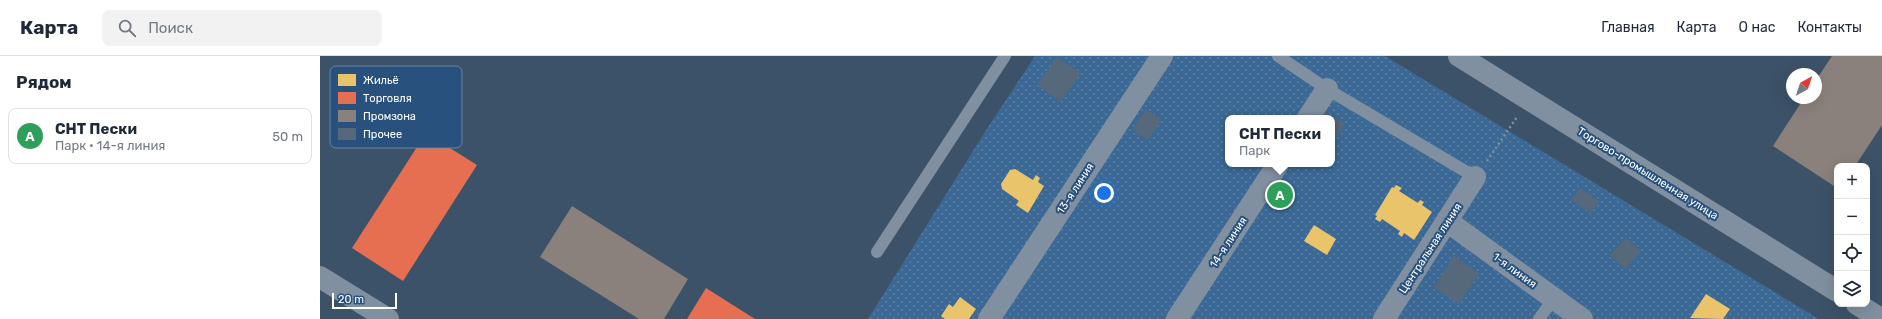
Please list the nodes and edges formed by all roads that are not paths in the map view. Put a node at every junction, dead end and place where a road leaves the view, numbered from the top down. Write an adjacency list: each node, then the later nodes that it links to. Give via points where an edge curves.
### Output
1 (1005, 56): 10 (lane)
2 (1162, 56): 16 (street, 13-я линия)
3 (1278, 56): 5 (lane)
4 (1459, 56): 12 (street, Торгово-промышленная улица)
5 (1327, 89): 6 (street); 8 (lane)
6 (1310, 115)
7 (1276, 167): 17 (street, 14-я линия)
8 (1475, 177): 9 (street, Центральная линия)
9 (1447, 221): 13 (street, 1-я линия); 18 (street, Центральная линия)
10 (877, 252)
11 (320, 277): 15 (street)
12 (1834, 289)
13 (1554, 298): 19 (lane); 20 (street, 1-я линия)
14 (1862, 307): 21 (street)
15 (388, 319)
16 (989, 319)
17 (1177, 319)
18 (1384, 319)
19 (1539, 319)
20 (1582, 319)
21 (1881, 319)

